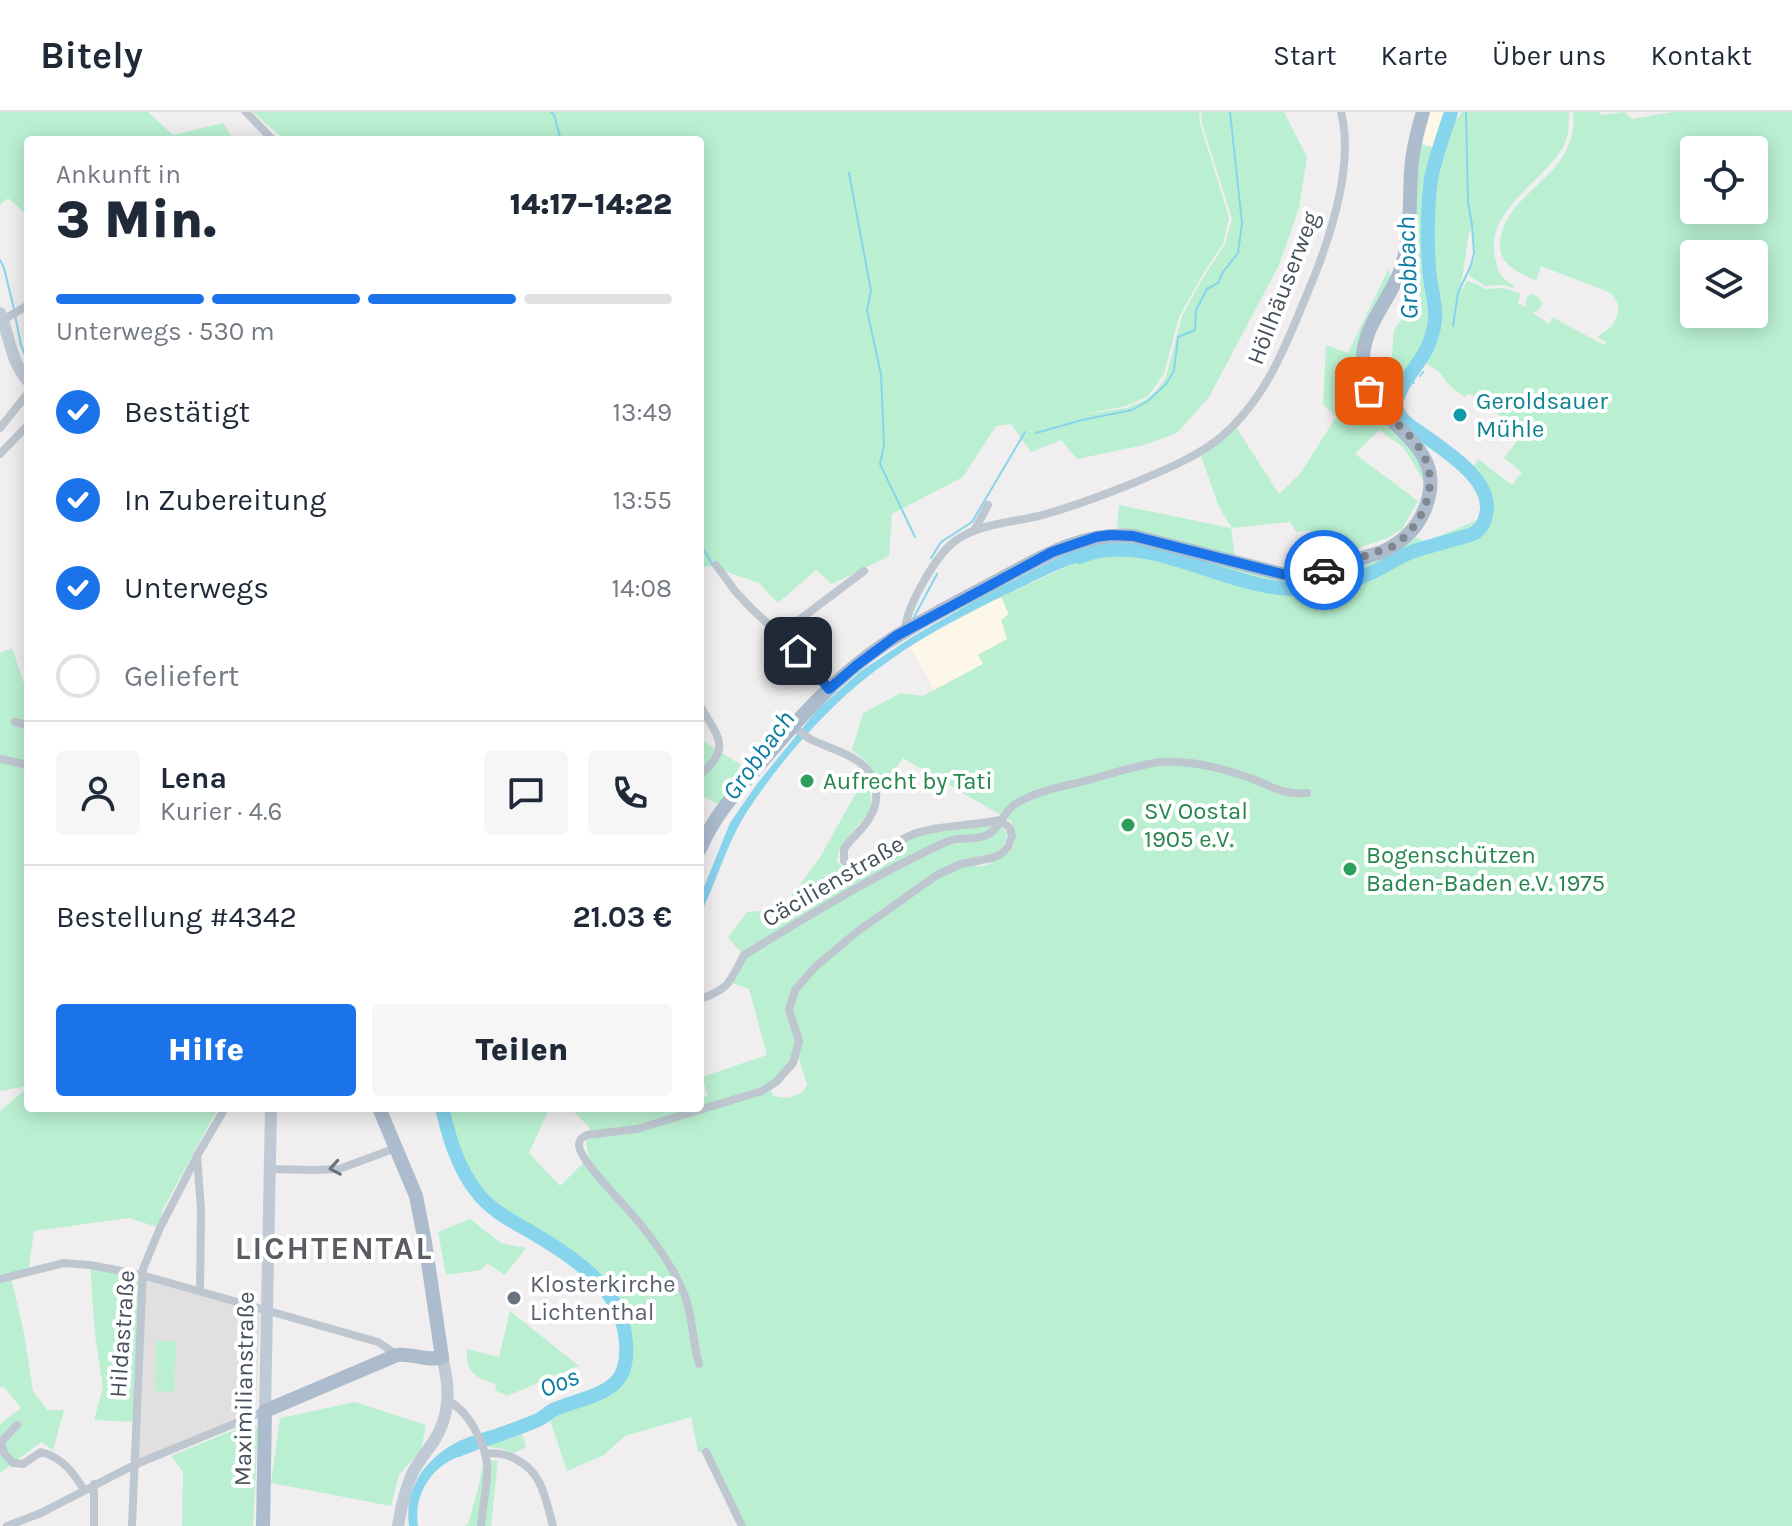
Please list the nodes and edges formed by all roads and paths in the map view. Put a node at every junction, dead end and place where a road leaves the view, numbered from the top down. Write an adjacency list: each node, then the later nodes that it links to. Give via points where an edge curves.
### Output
1 (246, 112): 6 (street)
2 (1341, 112): 5 (street, Höllhäuserweg)
3 (1350, 112): 5 (street)
4 (1423, 112): 17 (main road, via 1413,150 1404,256 1363,358 1374,399 1414,441 1430,472 1428,499 1412,531 1382,552 1303,575 1133,536 1096,537 1052,552)
5 (1345, 125): 14 (street, Höllhäuserweg, via 1335,215 1316,270 1277,365 1245,413 1213,443 1175,466 1055,511)
6 (269, 136)
7 (7, 315): 8 (main road, via 14,359)
8 (24, 376)
9 (24, 398): 10 (street)
10 (0, 428)
11 (24, 429): 12 (street)
12 (0, 454)
13 (988, 505): 14 (street, Höllhäuserweg)
14 (974, 531): 17 (street, Höllhäuserweg, via 950,544 936,560)
15 (716, 565): 18 (street, via 751,608)
16 (864, 571): 18 (street)
17 (905, 631): 19 (main road)
18 (783, 632): 19 (street)
19 (829, 689): 23 (main road)
20 (704, 712): 26 (street, via 720,745)
21 (15, 722): 22 (street)
22 (24, 724)
23 (799, 731): 28 (street, via 857,760 873,779 872,815 844,849 844,861 854,869 868,866 911,835); 29 (main road, via 725,804)
24 (0, 759): 25 (street)
25 (24, 764)
26 (704, 771)
27 (1307, 793): 28 (street, Cäcilienstraße, via 1281,792 1210,767 1162,762 1040,791 1011,806)
28 (1000, 820): 30 (street, Cäcilienstraße, via 987,836 951,840 906,860 744,955 730,982); 31 (street, via 1012,836 1001,854 937,875 858,931 795,990 789,1010 799,1041 793,1063 776,1082)
29 (704, 841)
30 (704, 998)
31 (704, 1109)
32 (223, 1112): 37 (street, Hildastraße)
33 (271, 1112): 38 (main road, Maximilianstraße)
34 (381, 1112): 36 (main road)
35 (695, 1112): 45 (street, via 637,1129 587,1135 579,1143 591,1169 656,1244 683,1292)
36 (397, 1148): 38 (street, one-way to 38, via 339,1169); 44 (main road, via 419,1208)
37 (197, 1156): 39 (street, Hildastraße); 41 (street)
38 (271, 1169): 42 (main road, Maximilianstraße)
39 (142, 1275): 40 (street, via 64,1263); 41 (street); 51 (street, Hildastraße)
40 (0, 1279)
41 (200, 1291): 42 (street)
42 (267, 1311): 43 (street, via 378,1342); 47 (main road, Maximilianstraße)
43 (397, 1355): 44 (main road); 47 (main road)
44 (442, 1357): 46 (main road)
45 (699, 1364)
46 (448, 1401): 49 (street, via 465,1413); 58 (main road, via 436,1438 410,1480)
47 (265, 1411): 51 (street); 57 (main road, Maximilianstraße)
48 (17, 1425): 53 (street, via 1,1442 13,1463 23,1464 41,1452 53,1455 71,1469)
49 (484, 1451): 59 (street); 60 (street, via 511,1457 534,1474)
50 (706, 1452): 61 (street)
51 (134, 1465): 52 (street); 56 (street, Hildastraße)
52 (94, 1484): 53 (street); 55 (street)
53 (84, 1490): 54 (street)
54 (7, 1526)
55 (94, 1526)
56 (132, 1526)
57 (263, 1526)
58 (398, 1526)
59 (481, 1526)
60 (553, 1526)
61 (742, 1526)

